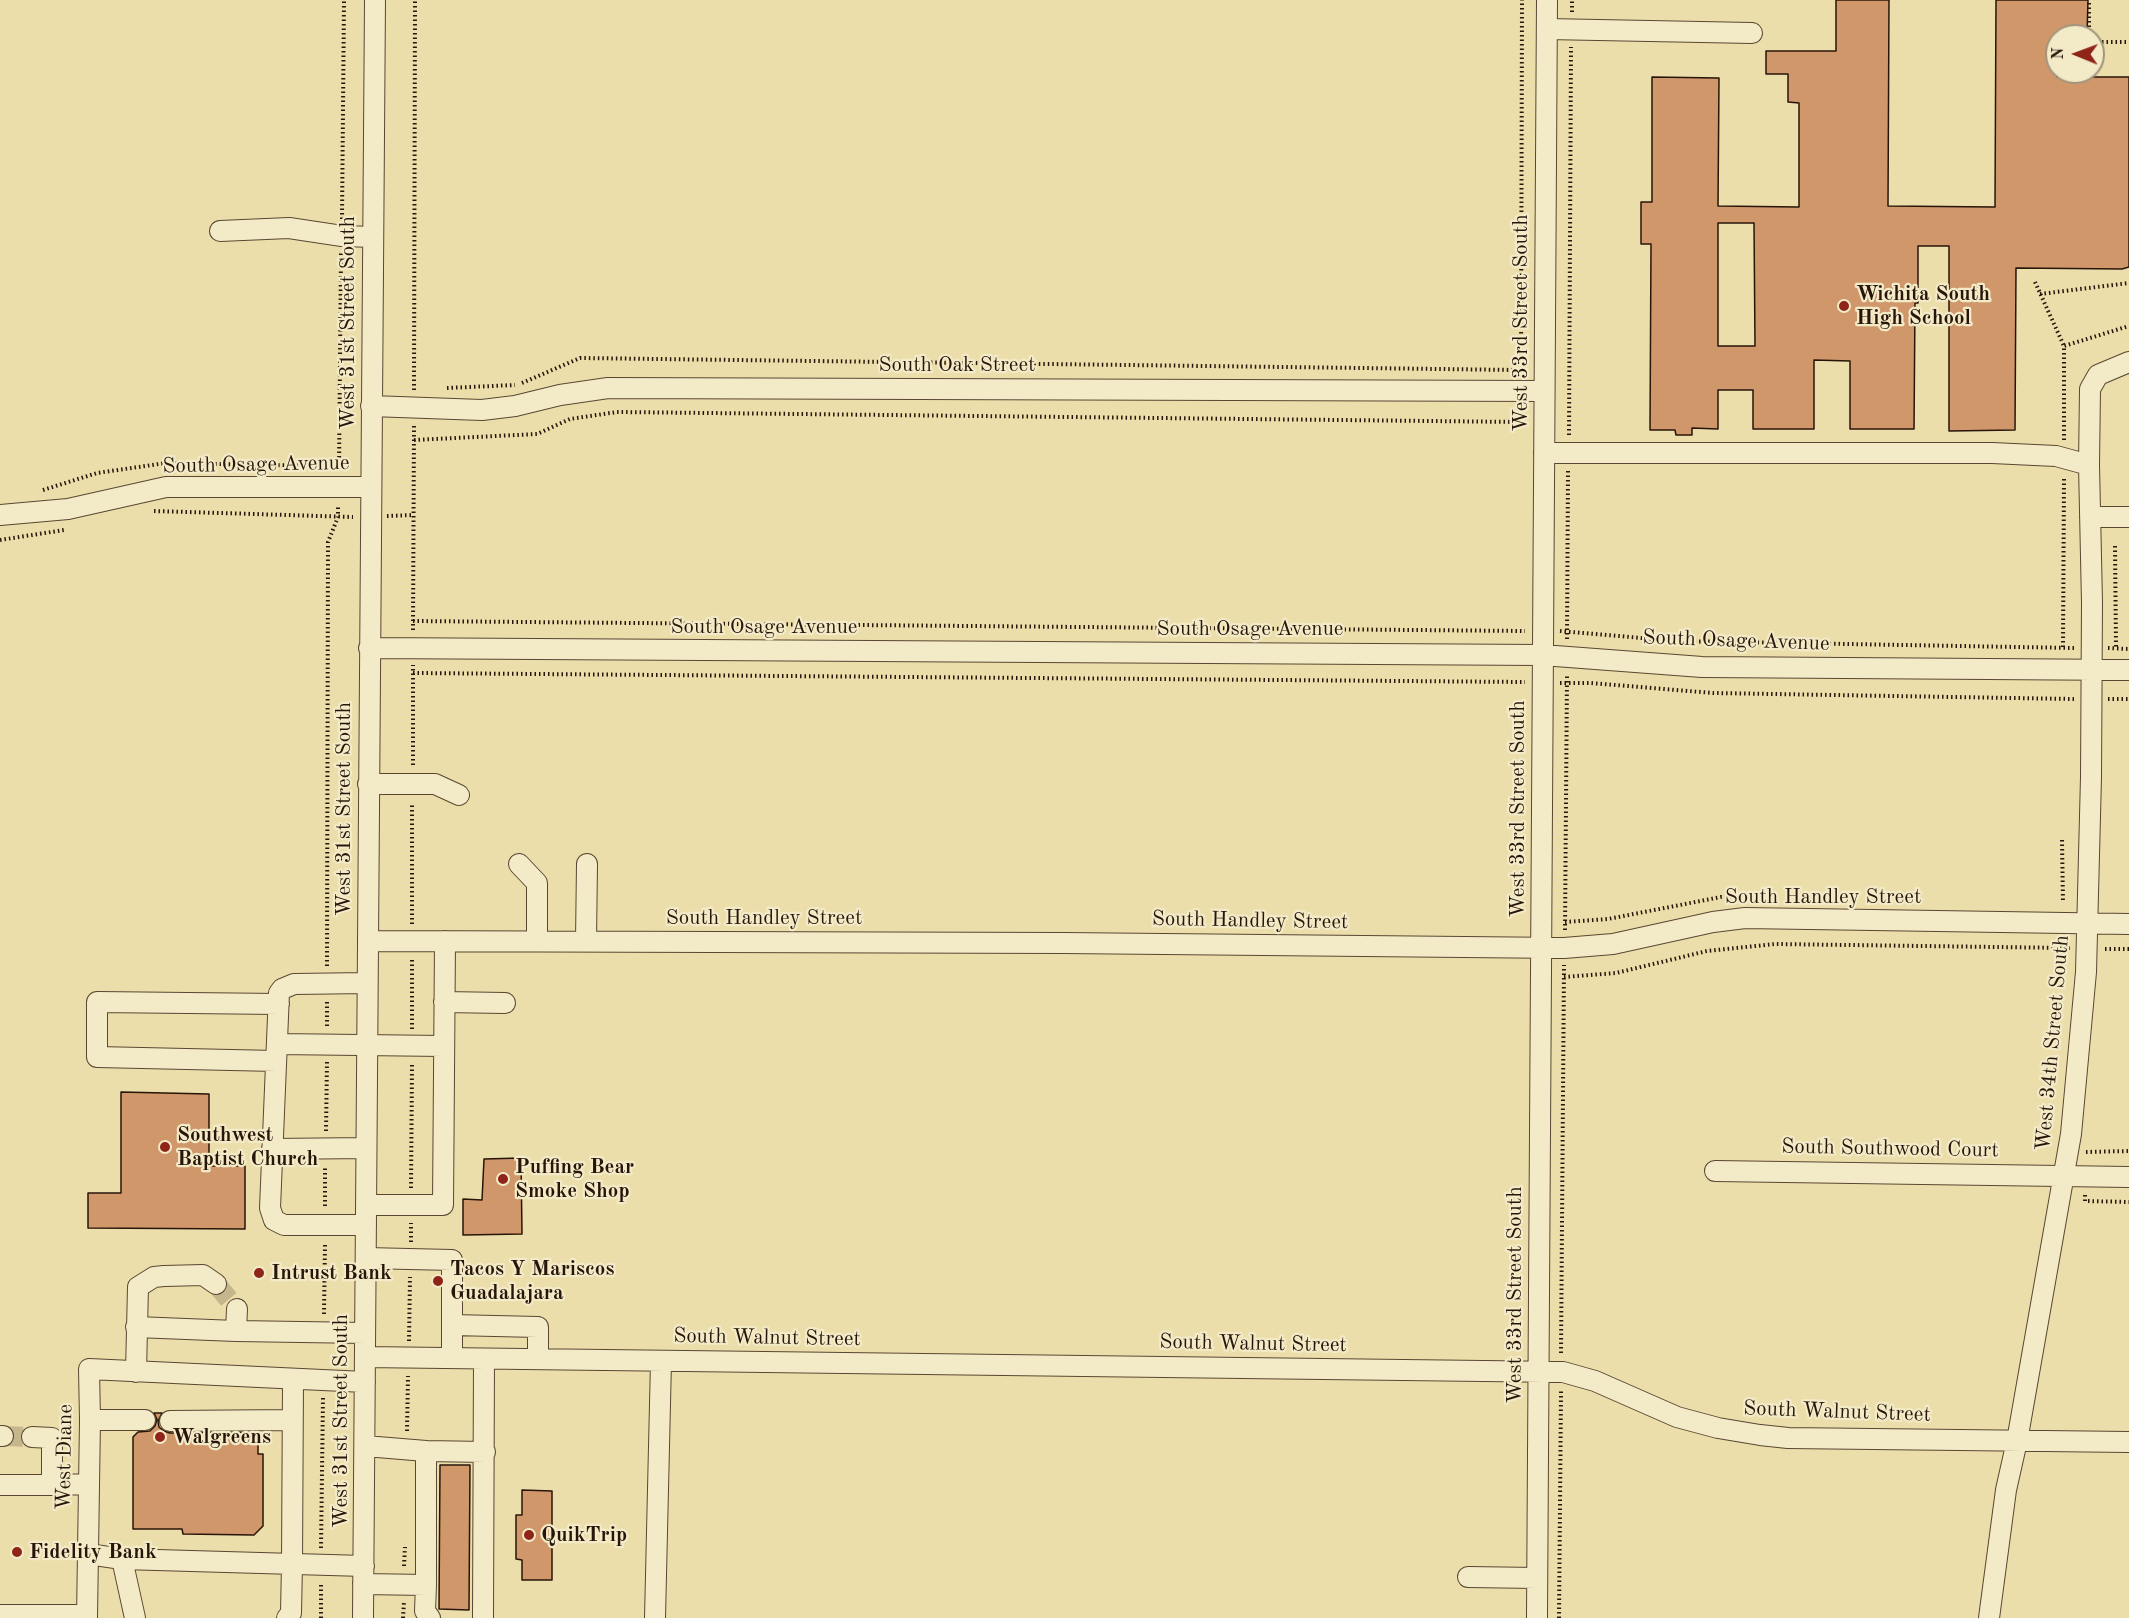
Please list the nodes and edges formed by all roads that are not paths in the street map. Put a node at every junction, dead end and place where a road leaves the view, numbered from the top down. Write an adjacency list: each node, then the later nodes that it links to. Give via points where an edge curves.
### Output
1 (375, 0): 6 (street, West 31st Street South)
2 (1547, 0): 3 (street, West 33rd Street South)
3 (1546, 29): 4 (street); 8 (street, West 33rd Street South)
4 (1752, 33)
5 (220, 231): 6 (street, via 289,228)
6 (373, 237): 9 (street, West 31st Street South)
7 (2129, 362): 11 (street, West 34th Street South, via 2098,375 2090,389)
8 (1544, 391): 9 (street, South Oak Street, via 608,388 495,409 469,410 414,399); 10 (street, West 33rd Street South)
9 (371, 406): 12 (street, West 31st Street South)
10 (1544, 453): 11 (street, via 1992,453 2056,456); 17 (street, West 33rd Street South)
11 (2089, 465): 14 (street, West 34th Street South)
12 (371, 487): 13 (street, South Osage Avenue, via 166,487 68,509); 16 (street, West 31st Street South)
13 (0, 515)
14 (2090, 517): 15 (street); 18 (street, West 34th Street South)
15 (2129, 517)
16 (369, 648): 17 (street, South Osage Avenue); 20 (street, West 31st Street South)
17 (1542, 655): 18 (street, South Osage Avenue, via 1702,666); 30 (street, West 33rd Street South)
18 (2092, 670): 19 (street, South Osage Avenue); 24 (street, West 34th Street South)
19 (2129, 670)
20 (368, 784): 21 (street, via 435,784); 26 (street, West 31st Street South)
21 (459, 795)
22 (519, 864): 28 (street, via 537,883)
23 (587, 864): 29 (street)
24 (2087, 923): 25 (street, South Handley Street); 30 (street, South Handley Street, via 1745,918 1613,944); 41 (street, West 34th Street South, via 2071,1134)
25 (2129, 924)
26 (368, 941): 27 (street, South Handley Street); 31 (street, West 31st Street South)
27 (445, 941): 28 (street, South Handley Street); 32 (street)
28 (537, 941): 29 (street, South Handley Street)
29 (586, 941): 30 (street, South Handley Street)
30 (1541, 948): 57 (street, West 33rd Street South)
31 (367, 982): 34 (street, via 294,984 282,989); 35 (street, West 31st Street South)
32 (444, 1002): 33 (street); 36 (street)
33 (505, 1003)
34 (279, 1004): 37 (street); 37 (street, via 97,1002 97,1057)
35 (367, 1044): 36 (street); 37 (street, via 327,1044); 38 (street, West 31st Street South)
36 (444, 1046): 43 (street, via 443,1205)
37 (276, 1052): 39 (street)
38 (366, 1148): 39 (street); 43 (street, West 31st Street South)
39 (272, 1149): 44 (street, via 270,1208 274,1220 284,1225)
40 (1715, 1171): 41 (street, South Southwood Court)
41 (2064, 1175): 42 (street, South Southwood Court); 66 (street, West 34th Street South)
42 (2129, 1177)
43 (366, 1204): 44 (street, West 31st Street South)
44 (366, 1225): 45 (street, West 31st Street South)
45 (366, 1258): 48 (street, via 452,1260); 51 (street, West 31st Street South)
46 (216, 1284): 49 (street, via 203,1275 154,1277 138,1287)
47 (237, 1309): 50 (street)
48 (452, 1325): 53 (street); 55 (street, via 538,1327)
49 (136, 1327): 50 (street); 58 (street)
50 (236, 1330): 51 (street)
51 (365, 1333): 52 (street, West 31st Street South)
52 (365, 1357): 53 (street, South Walnut Street); 60 (street, West 31st Street South)
53 (452, 1358): 54 (street, South Walnut Street)
54 (484, 1359): 55 (street, South Walnut Street); 70 (street)
55 (538, 1359): 56 (street, South Walnut Street)
56 (661, 1361): 57 (street, South Walnut Street); 88 (street)
57 (1539, 1371): 66 (street, South Walnut Street, via 1595,1381 1677,1417 1744,1433 1788,1438); 79 (street, West 33rd Street South)
58 (136, 1372): 59 (street); 61 (street, West Diane, via 89,1370)
59 (293, 1380): 60 (street); 64 (street)
60 (365, 1382): 68 (street, West 31st Street South)
61 (90, 1420): 62 (street); 71 (street, West Diane)
62 (145, 1420)
63 (170, 1420): 64 (street)
64 (292, 1420): 76 (street)
65 (32, 1437): 73 (street, via 52,1438)
66 (2017, 1441): 67 (street, South Walnut Street); 90 (street, West 34th Street South, via 2006,1490)
67 (2129, 1442)
68 (364, 1446): 69 (street); 77 (street, West 31st Street South)
69 (416, 1450): 70 (street); 80 (street)
70 (484, 1452): 87 (street)
71 (89, 1484): 73 (street); 74 (street, West Diane)
72 (0, 1485): 73 (street)
73 (52, 1485)
74 (88, 1554): 75 (street); 82 (street, West Diane)
75 (122, 1559): 76 (street); 83 (street)
76 (292, 1563): 77 (street); 84 (street, via 291,1613)
77 (364, 1575): 80 (street, via 404,1585); 85 (street, West 31st Street South)
78 (1468, 1577): 79 (street)
79 (1537, 1578): 89 (street, West 33rd Street South)
80 (426, 1585): 86 (street, via 425,1611)
81 (0, 1615): 82 (street)
82 (87, 1617)
83 (135, 1618)
84 (287, 1618)
85 (363, 1618)
86 (430, 1618)
87 (483, 1618)
88 (655, 1618)
89 (1537, 1618)
90 (1989, 1618)

